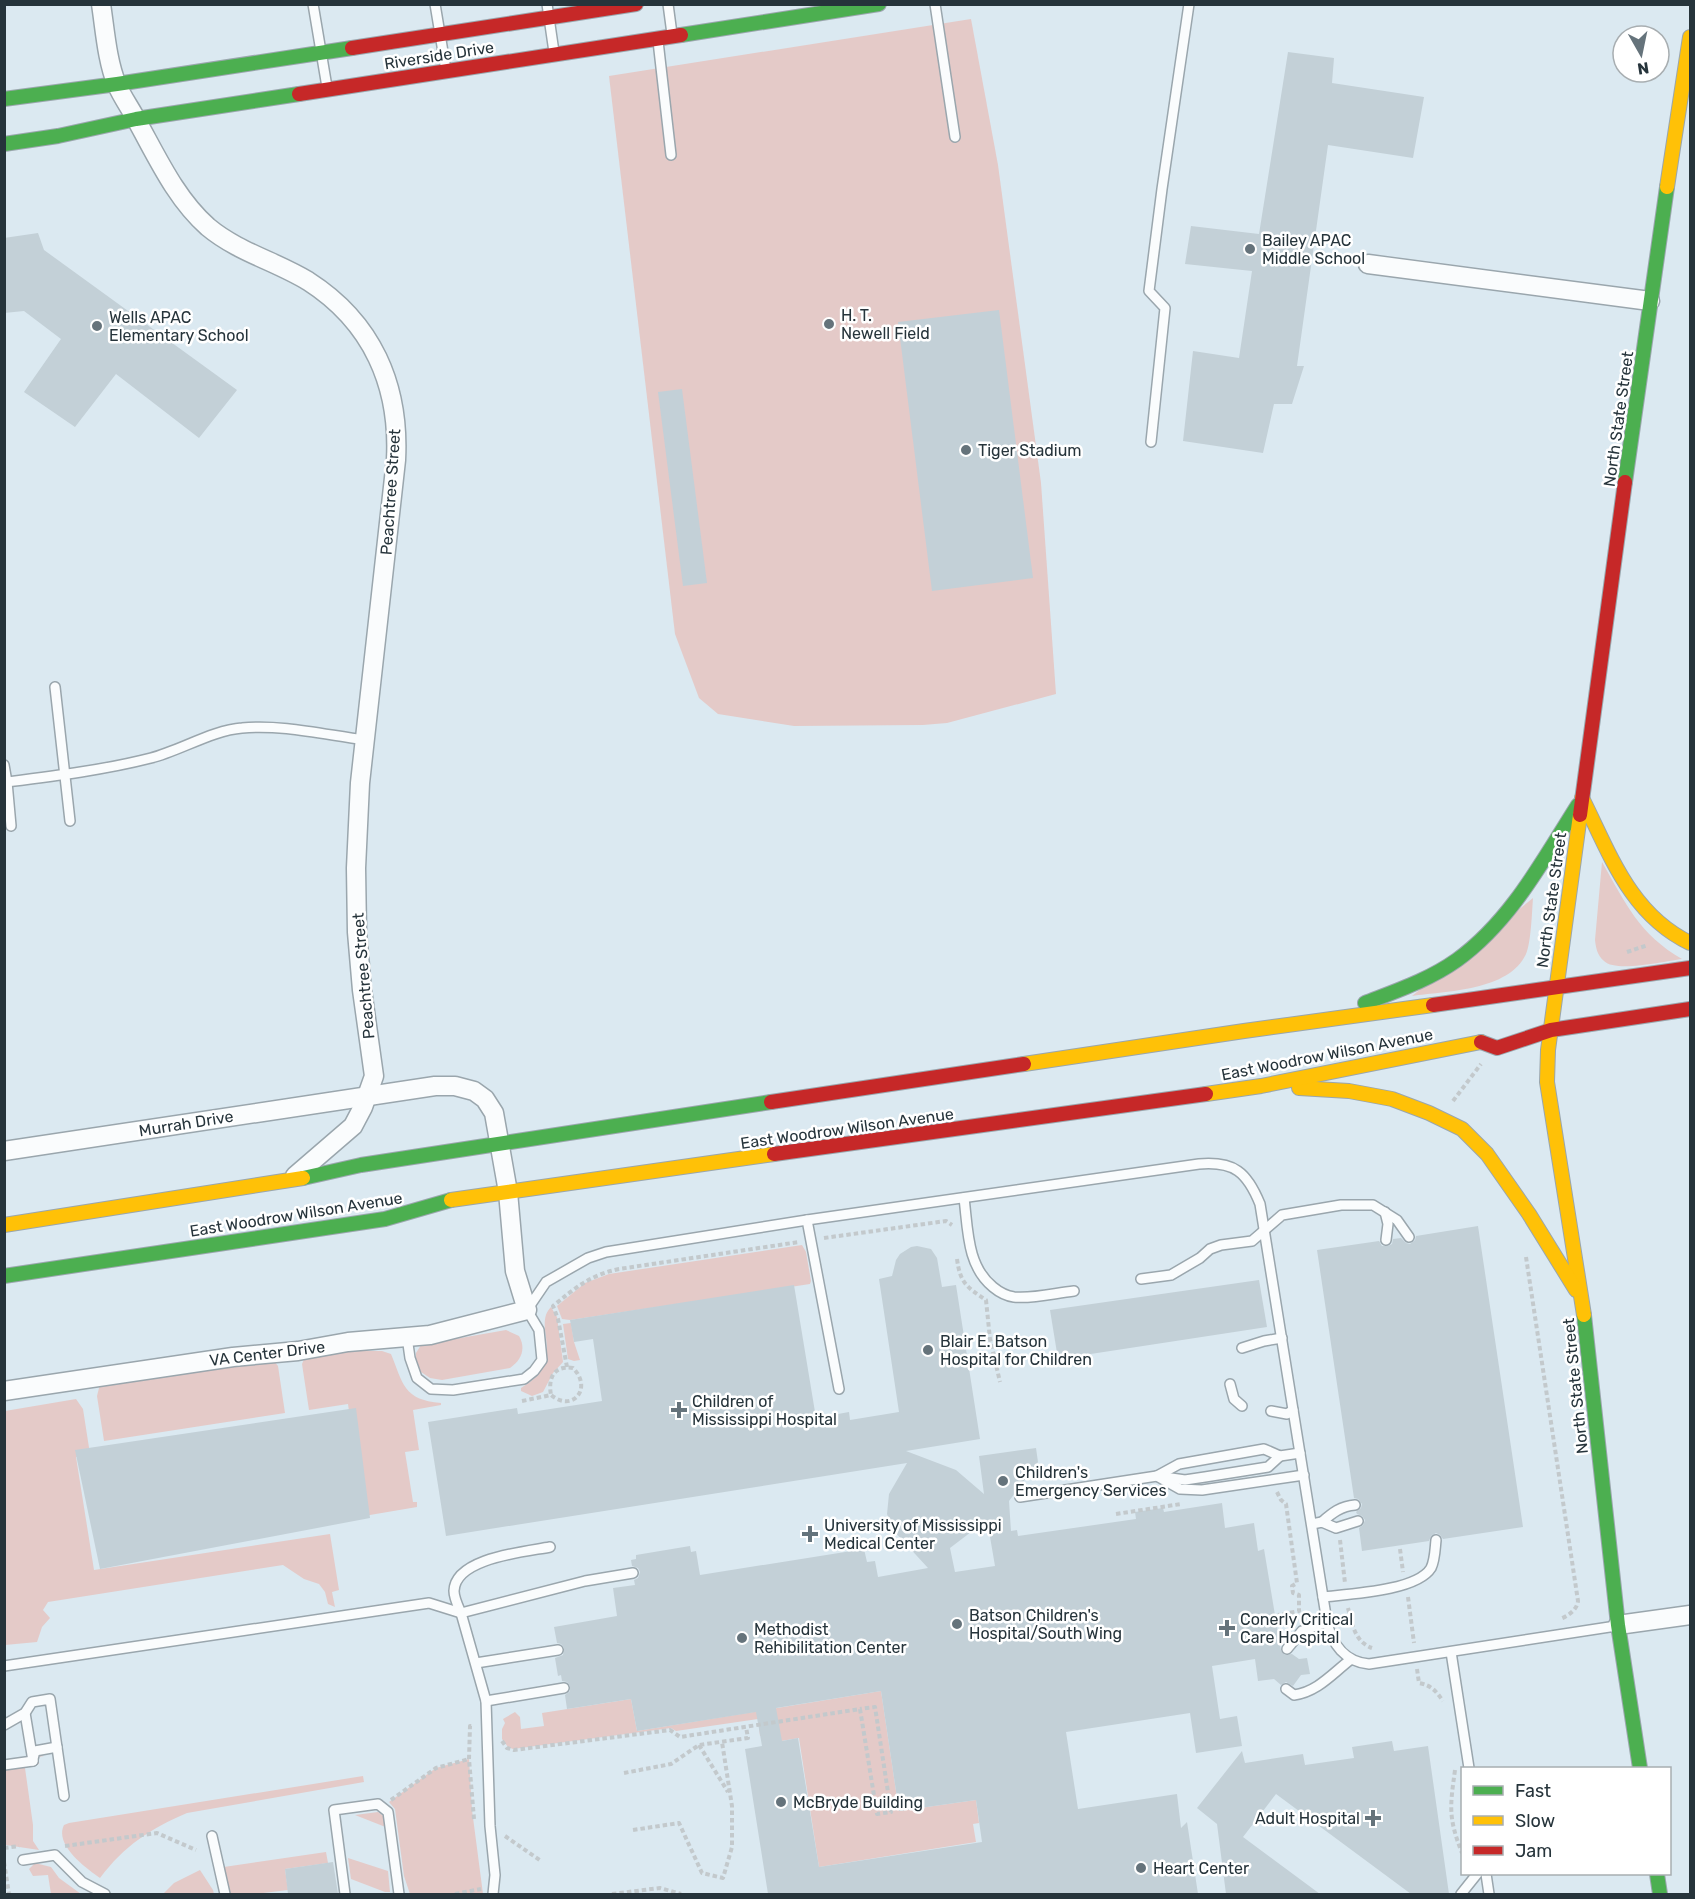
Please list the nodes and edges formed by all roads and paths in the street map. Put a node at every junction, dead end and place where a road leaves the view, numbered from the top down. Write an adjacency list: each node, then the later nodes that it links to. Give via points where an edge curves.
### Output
1 (101, 4): 17 (street, Peachtree Street)
2 (313, 4): 14 (lane)
3 (435, 4): 10 (lane)
4 (636, 4): 9 (main road, Riverside Drive)
5 (668, 4): 11 (lane)
6 (879, 4): 11 (main road, Riverside Drive)
7 (935, 4): 21 (lane)
8 (1189, 4): 26 (lane, via 1149,291 1165,308)
9 (548, 11): 10 (main road, Riverside Drive); 15 (lane)
10 (440, 35): 14 (main road, Riverside Drive); 16 (lane)
11 (672, 36): 13 (main road, Riverside Drive)
12 (1690, 37): 25 (main road, North State Street)
13 (657, 38): 15 (main road, Riverside Drive); 23 (lane)
14 (321, 53): 17 (main road, Riverside Drive); 18 (lane)
15 (555, 54): 16 (main road, Riverside Drive)
16 (446, 71): 18 (main road, Riverside Drive)
17 (117, 84): 19 (main road, Riverside Drive); 20 (street, Peachtree Street)
18 (327, 89): 20 (main road, Riverside Drive)
19 (4, 99)
20 (136, 118): 22 (main road, Riverside Drive); 28 (street, Peachtree Street, via 164,171 207,226 237,248 307,281 330,298 356,323 384,372 397,432)
21 (955, 137)
22 (4, 144)
23 (671, 154)
24 (1368, 264): 25 (street)
25 (1650, 301): 32 (main road, North State Street)
26 (1151, 442)
27 (55, 687): 30 (lane)
28 (365, 740): 30 (lane, via 241,728 154,758); 43 (street, Peachtree Street, via 356,868 360,967 374,1076)
29 (4, 765): 31 (lane)
30 (65, 775): 31 (lane); 33 (lane)
31 (7, 782): 34 (lane)
32 (1582, 798): 35 (main road, via 1627,886 1651,917 1680,940); 37 (main road, North State Street); 39 (main road, via 1521,894 1486,935 1457,960 1415,983)
33 (70, 821)
34 (11, 826)
35 (1690, 943)
36 (1690, 968): 37 (main road, East Woodrow Wilson Avenue)
37 (1555, 989): 39 (main road, East Woodrow Wilson Avenue); 40 (main road, North State Street)
38 (1690, 1009): 40 (main road, East Woodrow Wilson Avenue)
39 (1319, 1021): 45 (main road, East Woodrow Wilson Avenue)
40 (1551, 1030): 41 (main road, East Woodrow Wilson Avenue); 63 (main road, North State Street, via 1547,1082)
41 (1497, 1048): 42 (main road, East Woodrow Wilson Avenue, via 1480,1041); 44 (path, via 1451,1103)
42 (1261, 1086): 44 (main road, via 1349,1091 1392,1099); 48 (main road, East Woodrow Wilson Avenue)
43 (368, 1096): 45 (street, via 435,1086 474,1091 494,1113); 46 (street, Murrah Drive); 47 (street, Peachtree Street, via 353,1126)
44 (1455, 1125): 63 (main road, via 1487,1154)
45 (500, 1143): 47 (main road, East Woodrow Wilson Avenue); 48 (street)
46 (4, 1151)
47 (292, 1180): 52 (main road, East Woodrow Wilson Avenue)
48 (508, 1192): 60 (main road, East Woodrow Wilson Avenue, via 453,1199 385,1219); 64 (street, via 515,1271)
49 (964, 1198): 51 (lane); 53 (lane, via 1209,1163 1239,1170 1247,1178 1260,1204); 62 (lane, via 972,1257 983,1280 1011,1297)
50 (1385, 1212): 53 (lane, via 1373,1205 1341,1205 1282,1215); 55 (lane, via 1397,1220); 57 (lane)
51 (807, 1220): 56 (lane); 64 (lane, via 588,1258 546,1282)
52 (4, 1225)
53 (1264, 1232): 61 (lane, via 1252,1241 1210,1249 1171,1275); 66 (lane)
54 (954, 1234): 56 (path, via 946,1221)
55 (1409, 1237)
56 (810, 1240): 68 (path, via 599,1273 552,1306); 71 (lane)
57 (1386, 1240)
58 (1523, 1248): 101 (path, via 1578,1601 1567,1616)
59 (957, 1255): 69 (path, via 960,1277 970,1290 986,1300)
60 (4, 1276)
61 (1141, 1279)
62 (1074, 1291)
63 (1582, 1300): 103 (main road, North State Street)
64 (527, 1310): 65 (street, VA Center Drive, via 430,1335); 65 (lane, via 539,1330 542,1360 524,1379 453,1390 431,1389 417,1378)
65 (407, 1337): 72 (street, VA Center Drive, via 233,1357)
66 (1282, 1338): 67 (lane); 76 (lane)
67 (1242, 1348)
68 (567, 1367): 73 (path, via 556,1370 549,1384); 73 (path, via 573,1368 580,1379 581,1394 568,1402)
69 (1000, 1382)
70 (1230, 1384): 75 (lane, via 1234,1399)
71 (839, 1389)
72 (4, 1391)
73 (551, 1395): 74 (path)
74 (522, 1401)
75 (1242, 1406)
76 (1293, 1410): 77 (lane, via 1287,1414); 78 (lane)
77 (1271, 1411)
78 (1300, 1453): 79 (lane); 80 (lane)
79 (1280, 1456): 81 (lane, via 1268,1467 1185,1480); 81 (lane, via 1264,1449 1179,1464)
80 (1304, 1475): 81 (lane, via 1202,1490 1180,1489); 89 (lane)
81 (1157, 1476): 83 (lane)
82 (1272, 1490): 100 (path, via 1286,1504 1297,1583 1292,1586 1293,1593 1299,1595 1299,1611)
83 (1020, 1497)
84 (1183, 1504): 86 (path)
85 (1355, 1505): 88 (lane, via 1333,1512)
86 (1116, 1514)
87 (1358, 1521): 90 (lane)
88 (1322, 1522): 89 (lane); 90 (lane)
89 (1311, 1524): 97 (lane)
90 (1336, 1528): 96 (path)
91 (1436, 1540): 95 (lane, via 1430,1570)
92 (550, 1547): 98 (lane, via 505,1555 467,1568 456,1580 454,1593)
93 (1400, 1549): 95 (path)
94 (633, 1573): 98 (lane, via 585,1581)
95 (1405, 1585): 96 (lane); 105 (path)
96 (1346, 1594): 97 (lane); 109 (path, via 1358,1638)
97 (1323, 1597): 102 (lane)
98 (461, 1613): 113 (lane); 114 (lane, via 429,1603)
99 (1690, 1614): 103 (street)
100 (1278, 1615)
101 (1555, 1621)
102 (1327, 1622): 107 (lane, via 1302,1631); 112 (lane, via 1339,1649)
103 (1618, 1625): 110 (lane); 133 (main road, North State Street)
104 (1425, 1642): 105 (path)
105 (1414, 1644): 106 (path); 111 (path)
106 (1404, 1646)
107 (1287, 1649)
108 (558, 1650): 113 (lane)
109 (1375, 1650)
110 (1451, 1652): 111 (lane); 132 (lane)
111 (1415, 1658): 112 (lane, via 1369,1664); 118 (path, via 1419,1683 1433,1689)
112 (1350, 1660): 116 (lane, via 1304,1693 1294,1695)
113 (476, 1663): 117 (lane)
114 (4, 1666)
115 (564, 1688): 117 (lane)
116 (1286, 1689)
117 (486, 1701): 122 (lane)
118 (1446, 1705)
119 (860, 1709): 119 (path, via 877,1814 891,1812 875,1707); 124 (path)
120 (26, 1713): 121 (lane); 127 (lane, via 32,1702 50,1699); 130 (lane)
121 (4, 1725)
122 (486, 1725): 123 (path); 124 (path, via 501,1725 502,1743 514,1750 670,1730 680,1737); 157 (lane)
123 (470, 1726)
124 (746, 1727): 125 (path, via 748,1738)
125 (722, 1742): 126 (path); 135 (path)
126 (699, 1746): 134 (path, via 671,1764); 135 (path)
127 (57, 1747): 130 (lane, via 35,1751); 136 (lane)
128 (469, 1759): 137 (path, via 436,1768 389,1802)
129 (1453, 1760): 144 (path, via 1450,1813)
130 (33, 1761): 131 (lane)
131 (4, 1765)
132 (1469, 1767)
133 (1640, 1767)
134 (624, 1773)
135 (730, 1795): 138 (path, via 732,1847 723,1878 702,1873 679,1823)
136 (64, 1796)
137 (378, 1804): 154 (lane, via 334,1810); 155 (lane, via 388,1812)
138 (633, 1830)
139 (212, 1836): 153 (lane)
140 (21, 1846): 142 (path)
141 (58, 1847): 143 (path, via 157,1833)
142 (4, 1848)
143 (196, 1850)
144 (1461, 1850)
145 (23, 1860): 152 (lane, via 55,1855 82,1882)
146 (4, 1862): 151 (path)
147 (1476, 1875): 160 (lane)
148 (1486, 1875): 161 (lane)
149 (1657, 1875): 162 (main road)
150 (482, 1889): 156 (path)
151 (9, 1894)
152 (105, 1894)
153 (225, 1894)
154 (345, 1894)
155 (399, 1894)
156 (455, 1894)
157 (493, 1894)
158 (612, 1894): 159 (path, via 660,1888)
159 (681, 1894)
160 (1461, 1894)
161 (1489, 1894)
162 (1660, 1894)

